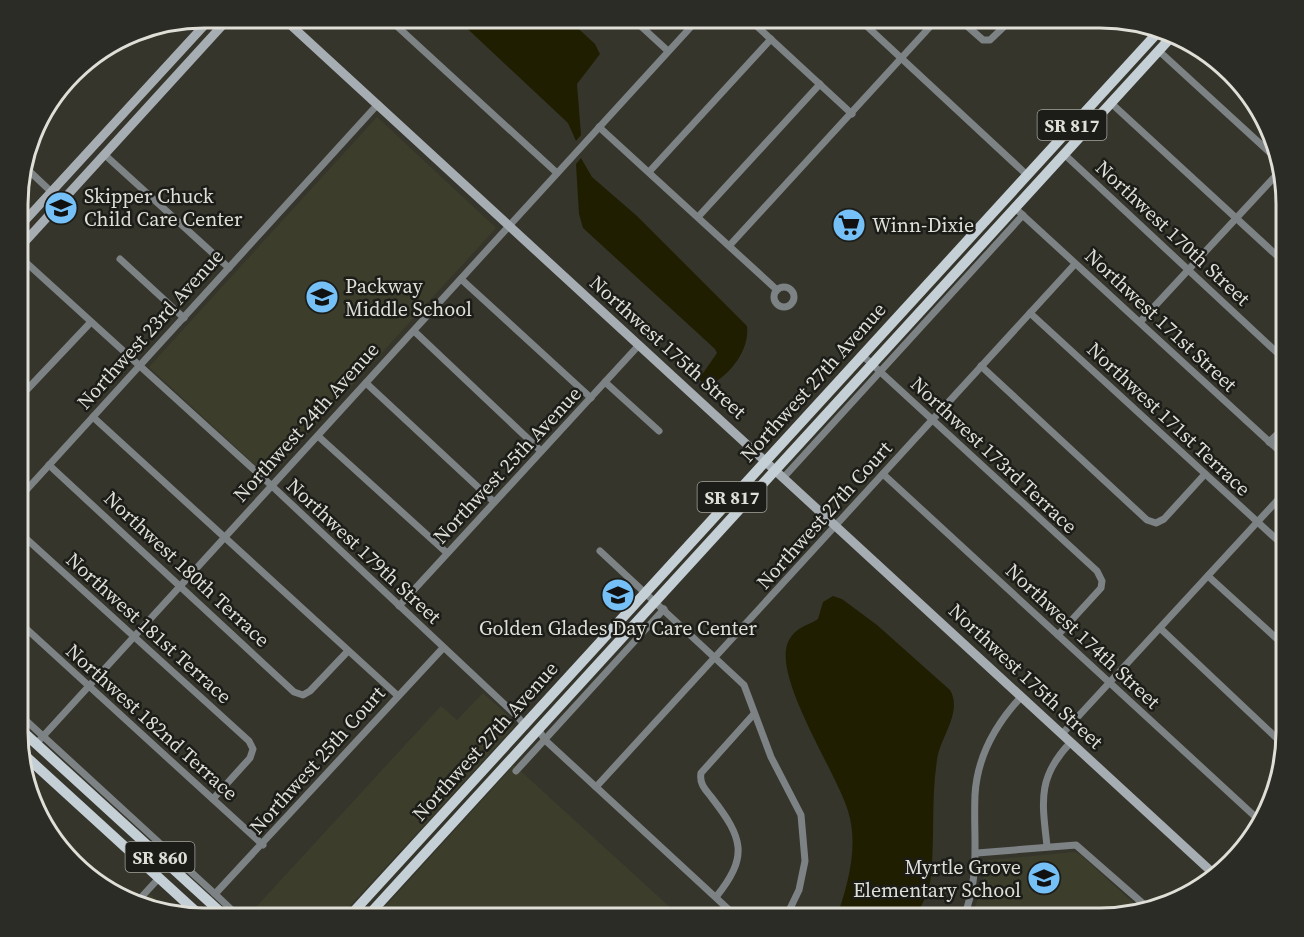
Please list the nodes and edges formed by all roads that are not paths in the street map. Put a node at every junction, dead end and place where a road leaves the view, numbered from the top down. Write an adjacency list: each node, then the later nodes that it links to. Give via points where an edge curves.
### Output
1 (202, 28): 34 (street)
2 (220, 28): 28 (street)
3 (294, 28): 22 (street, Northwest 175th Street)
4 (399, 28): 31 (street)
5 (643, 28): 15 (street)
6 (689, 29): 15 (street, Northwest 24th Avenue)
7 (760, 29): 13 (street)
8 (870, 29): 17 (street)
9 (928, 29): 17 (street)
10 (970, 29): 11 (street, via 983,40 997,36)
11 (1003, 29)
12 (1153, 37): 18 (main road, Northwest 27th Avenue / SR 817)
13 (771, 39): 19 (street); 29 (street)
14 (1167, 42): 16 (main road, Northwest 27th Avenue / SR 817)
15 (668, 51): 25 (street, Northwest 24th Avenue)
16 (1159, 51): 21 (main road, Northwest 27th Avenue / SR 817); 26 (street)
17 (901, 58): 23 (street); 32 (street)
18 (1117, 76): 20 (main road, Northwest 27th Avenue / SR 817); 21 (main road)
19 (820, 84): 23 (street); 38 (street)
20 (1098, 97): 24 (main road, via 1101,103); 32 (main road, Northwest 27th Avenue / SR 817)
21 (1111, 103): 24 (main road, Northwest 27th Avenue / SR 817); 39 (street)
22 (378, 104): 40 (street, Northwest 175th Street); 48 (street, Northwest 23rd Avenue)
23 (852, 114): 42 (street)
24 (1094, 122): 27 (main road, Northwest 27th Avenue / SR 817)
25 (600, 127): 29 (street); 31 (street, Northwest 24th Avenue)
26 (1267, 151)
27 (1064, 154): 36 (main road, Northwest 27th Avenue / SR 817); 49 (street, Northwest 170th Street)
28 (105, 155): 35 (street); 48 (street)
29 (649, 172): 38 (street)
30 (32, 173): 34 (street)
31 (557, 173): 40 (street, Northwest 24th Avenue)
32 (1027, 175): 36 (main road); 47 (main road, Northwest 27th Avenue / SR 817)
33 (1273, 179): 39 (street)
34 (52, 192): 35 (street); 37 (street)
35 (62, 202): 41 (street)
36 (1020, 208): 45 (street, Northwest 171st Street); 50 (main road, Northwest 27th Avenue / SR 817); 63 (street)
37 (28, 217)
38 (698, 217): 42 (street)
39 (1236, 219): 43 (street); 49 (street)
40 (510, 225): 51 (street, Northwest 24th Avenue); 58 (street, Northwest 175th Street)
41 (28, 238)
42 (730, 245): 52 (street)
43 (1275, 254)
44 (120, 259): 54 (street)
45 (1075, 264): 53 (street, Northwest 27th Court); 55 (street, Northwest 171st Street)
46 (28, 265): 56 (street, Northwest 179th Street)
47 (944, 265): 50 (main road); 60 (main road, Northwest 27th Avenue / SR 817)
48 (229, 268): 54 (street, Northwest 23rd Avenue)
49 (1188, 270): 55 (street); 59 (street, Northwest 170th Street)
50 (954, 274): 63 (main road, Northwest 27th Avenue / SR 817)
51 (461, 279): 57 (street, Northwest 24th Avenue); 67 (street)
52 (777, 290)
53 (1030, 313): 61 (street, Northwest 27th Court); 80 (street, Northwest 171st Terrace)
54 (184, 318): 62 (street, Northwest 23rd Avenue)
55 (1140, 322): 73 (street, Northwest 171st Street)
56 (90, 323): 62 (street, Northwest 179th Street); 66 (street)
57 (414, 331): 65 (street, Northwest 24th Avenue); 75 (street)
58 (639, 345): 64 (street, Northwest 25th Avenue); 76 (street, Northwest 175th Street)
59 (1275, 351)
60 (862, 355): 63 (street, Northwest 173rd Terrace); 76 (main road, Northwest 27th Avenue / SR 817)
61 (981, 366): 69 (street, Northwest 27th Court); 80 (street, via 1147,520 1156,523 1164,519)
62 (139, 368): 68 (street, Northwest 23rd Avenue); 81 (street, Northwest 179th Street)
63 (876, 368): 69 (street, Northwest 173rd Terrace); 78 (main road, Northwest 27th Avenue / SR 817)
64 (605, 382): 67 (street, Northwest 25th Avenue); 70 (street)
65 (366, 383): 71 (street, Northwest 24th Avenue); 83 (street)
66 (28, 389)
67 (591, 398): 75 (street, Northwest 25th Avenue)
68 (93, 417): 77 (street, Northwest 23rd Avenue); 87 (street)
69 (932, 421): 79 (street, Northwest 27th Court); 100 (street, Northwest 173rd Terrace, via 1102,580 1096,594)
70 (659, 431)
71 (318, 436): 81 (street, Northwest 24th Avenue); 91 (street)
72 (1275, 436): 73 (street)
73 (1269, 442): 74 (street, Northwest 171st Street)
74 (1275, 447)
75 (541, 451): 83 (street, Northwest 25th Avenue)
76 (766, 460): 78 (street, Northwest 175th Street); 94 (main road, Northwest 27th Avenue / SR 817)
77 (49, 465): 82 (street, Northwest 23rd Avenue); 93 (street, Northwest 180th Terrace)
78 (780, 473): 86 (street, Northwest 175th Street); 95 (main road, Northwest 27th Avenue / SR 817)
79 (883, 474): 86 (street, Northwest 27th Court); 100 (street, Northwest 174th Street)
80 (1205, 474): 85 (street, Northwest 171st Terrace)
81 (272, 486): 87 (street, Northwest 24th Avenue); 96 (street, Northwest 179th Street)
82 (29, 488)
83 (494, 502): 91 (street, Northwest 25th Avenue)
84 (1275, 503): 85 (street)
85 (1257, 522): 88 (street, Northwest 171st Terrace); 92 (street)
86 (836, 526): 105 (street, Northwest 27th Court); 109 (street, Northwest 175th Street)
87 (224, 538): 93 (street, Northwest 24th Avenue); 104 (street)
88 (1275, 538)
89 (29, 540): 101 (street, Northwest 181st Terrace)
90 (600, 550): 94 (street)
91 (447, 554): 96 (street, Northwest 25th Avenue)
92 (1208, 576): 98 (street); 102 (street)
93 (180, 586): 101 (street, Northwest 24th Avenue); 104 (street, Northwest 180th Terrace, via 294,692 303,695 310,691)
94 (645, 592): 95 (street); 110 (main road, Northwest 27th Avenue / SR 817)
95 (655, 601): 97 (street); 114 (main road, Northwest 27th Avenue / SR 817)
96 (399, 606): 103 (street, Northwest 179th Street)
97 (664, 609): 105 (street); 119 (street)
98 (1161, 629): 106 (street); 117 (street)
99 (29, 632): 107 (street, Northwest 182nd Terrace)
100 (1058, 635): 106 (street, Northwest 174th Street)
101 (134, 636): 107 (street, Northwest 24th Avenue); 128 (street, Northwest 181st Terrace, via 249,741 253,749 250,758)
102 (1275, 637)
103 (443, 648): 108 (street, Northwest 25th Court); 112 (street, Northwest 179th Street)
104 (348, 651): 108 (street)
105 (716, 657): 111 (street, via 744,685); 127 (street, Northwest 27th Court)
106 (1110, 683): 116 (street); 129 (street, Northwest 174th Street)
107 (87, 688): 118 (street, Northwest 24th Avenue); 128 (street, Northwest 182nd Terrace)
108 (397, 695): 132 (street, Northwest 25th Court)
109 (1022, 697): 116 (street, Northwest 175th Street); 134 (street, via 995,730 979,770 975,795)
110 (541, 706): 112 (main road, Northwest 27th Avenue / SR 817); 114 (main road, via 535,723)
111 (753, 715): 140 (street, via 701,773 702,786 733,828 740,852 730,879); 148 (street, via 801,815 805,861)
112 (524, 725): 122 (main road, via 526,732); 130 (main road, Northwest 27th Avenue / SR 817)
113 (29, 727): 118 (street)
114 (538, 729): 119 (street); 122 (main road, Northwest 27th Avenue / SR 817)
115 (29, 734): 118 (main road, SR 860)
116 (1062, 734): 121 (street, Northwest 175th Street)
117 (1275, 737)
118 (39, 740): 120 (main road); 124 (main road, SR 860); 138 (street)
119 (544, 740): 126 (street); 127 (street)
120 (29, 742)
121 (1071, 742): 133 (street, via 1051,766 1044,784); 135 (street, Northwest 175th Street)
122 (520, 750): 131 (main road, Northwest 27th Avenue / SR 817)
123 (30, 754): 124 (main road)
124 (53, 760): 137 (main road, SR 860)
125 (32, 764): 136 (main road, SR 860)
126 (516, 771)
127 (596, 787): 140 (street)
128 (213, 799): 132 (street, Northwest 182nd Terrace)
129 (1254, 816)
130 (426, 832): 131 (main road); 145 (main road, Northwest 27th Avenue / SR 817)
131 (436, 841): 146 (main road, Northwest 27th Avenue / SR 817)
132 (262, 845): 138 (street, Northwest 25th Court)
133 (1047, 846): 134 (street); 141 (street, via 1076,845)
134 (977, 853): 149 (street)
135 (1209, 870)
136 (159, 878): 139 (street); 142 (main road, SR 860)
137 (199, 892): 138 (main road); 143 (main road, SR 860)
138 (215, 894): 144 (street)
139 (142, 896)
140 (716, 897): 147 (street)
141 (1142, 903)
142 (192, 908)
143 (216, 908)
144 (227, 908)
145 (357, 908)
146 (376, 908)
147 (728, 908)
148 (790, 908)
149 (966, 908)

